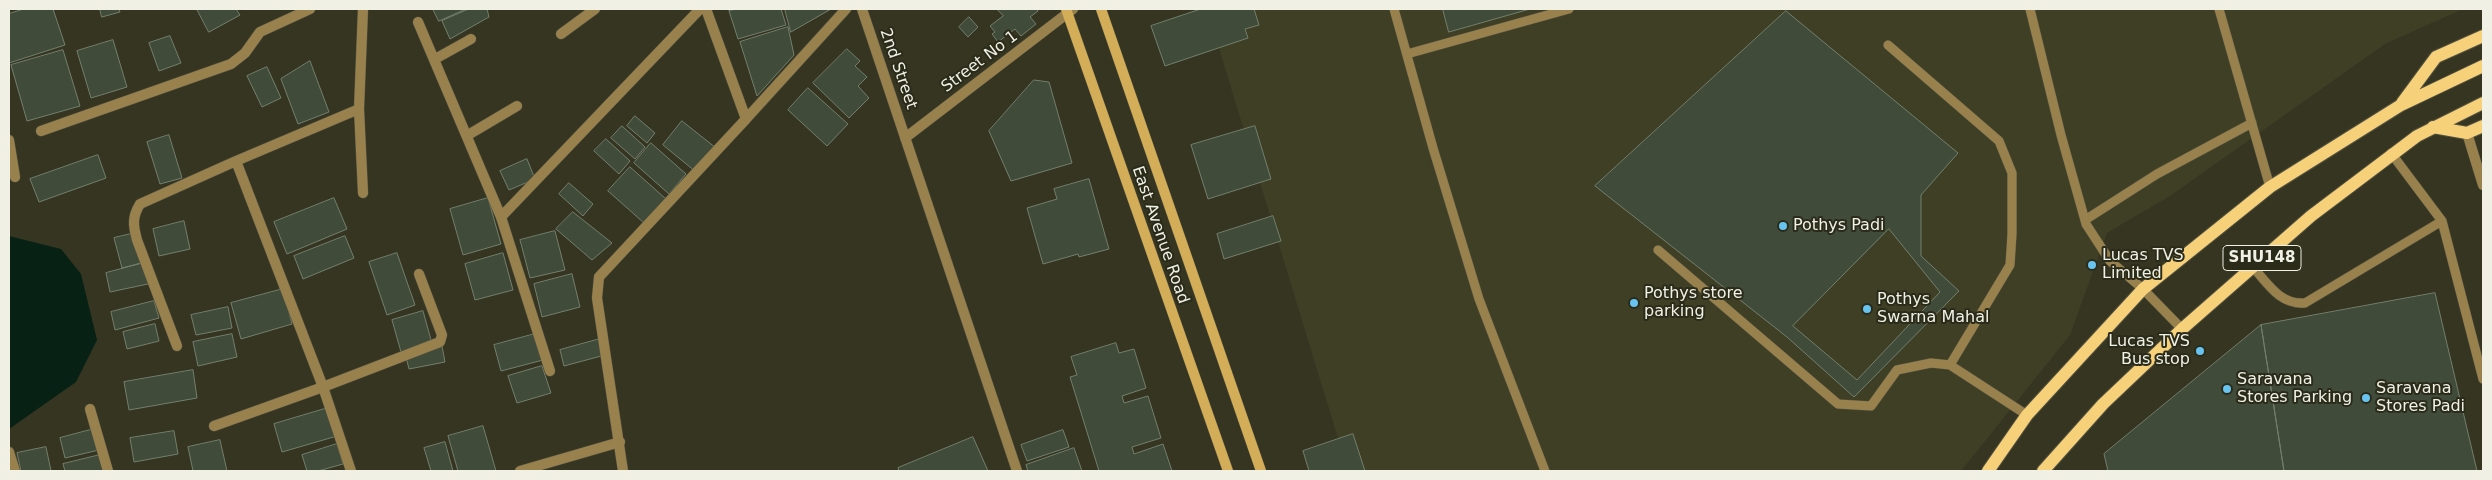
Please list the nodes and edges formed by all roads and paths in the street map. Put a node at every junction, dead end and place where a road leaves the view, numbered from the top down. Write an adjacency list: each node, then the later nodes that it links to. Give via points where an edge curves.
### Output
1 (310, 9): 30 (street, via 260,32 231,64)
2 (363, 9): 25 (street)
3 (595, 9): 15 (street)
4 (700, 9): 41 (street)
5 (706, 9): 26 (street)
6 (846, 9): 26 (street)
7 (862, 9): 33 (street, 2nd Street)
8 (1101, 9): 66 (main road, East Avenue Road)
9 (1394, 9): 19 (lane)
10 (1569, 9): 19 (lane)
11 (2030, 9): 42 (lane, via 2060,135)
12 (2219, 9): 27 (lane)
13 (1069, 10): 33 (street, Street No 1); 65 (main road, East Avenue Road)
14 (418, 22): 20 (street)
15 (561, 34)
16 (2483, 36): 23 (main road, via 2436,57)
17 (470, 39): 20 (street)
18 (1888, 45): 50 (lane, via 1999,141 2012,173 2010,265)
19 (1407, 54): 67 (lane, via 1479,299)
20 (435, 59): 32 (street)
21 (2483, 66): 23 (main road, SHU148)
22 (2483, 103): 29 (main road, SHU148)
23 (2401, 105): 39 (main road, SHU148)
24 (517, 106): 32 (street)
25 (359, 109): 36 (street); 40 (street)
26 (746, 119): 57 (street, via 599,278 597,298)
27 (2252, 123): 39 (lane); 42 (lane, via 2157,174)
28 (2483, 126): 31 (main road)
29 (2433, 127): 31 (main road); 35 (main road, SHU148)
30 (41, 131)
31 (2467, 133): 38 (street)
32 (468, 135): 41 (street)
33 (906, 138): 64 (street, 2nd Street)
34 (9, 140): 37 (street)
35 (2391, 153): 43 (lane); 45 (main road, SHU148)
36 (236, 161): 49 (street, via 140,204 134,214 137,240); 53 (street)
37 (15, 177)
38 (2483, 185)
39 (2270, 187): 47 (main road, SHU148)
40 (362, 193)
41 (501, 217): 51 (street)
42 (2085, 220): 47 (lane, via 2110,261)
43 (2442, 221): 45 (lane, via 2305,303 2282,300); 52 (lane)
44 (1658, 250): 50 (lane, via 1838,404 1871,406 1897,370 1931,364)
45 (2252, 266): 48 (main road, SHU148)
46 (419, 274): 53 (street, via 442,335 440,342)
47 (2143, 289): 48 (lane); 55 (main road, SHU148)
48 (2182, 329): 69 (main road, SHU148, via 2103,404)
49 (176, 346)
50 (1950, 365): 55 (lane)
51 (550, 371)
52 (2483, 379)
53 (323, 387): 56 (street); 61 (street)
54 (90, 409): 60 (street)
55 (2027, 415): 68 (main road, SHU148)
56 (214, 426)
57 (620, 442): 62 (street); 63 (street)
58 (9, 452): 59 (street)
59 (15, 471)
60 (108, 471)
61 (351, 471)
62 (520, 471)
63 (623, 471)
64 (1017, 471)
65 (1228, 471)
66 (1260, 471)
67 (1545, 471)
68 (1988, 471)
69 (2043, 471)

